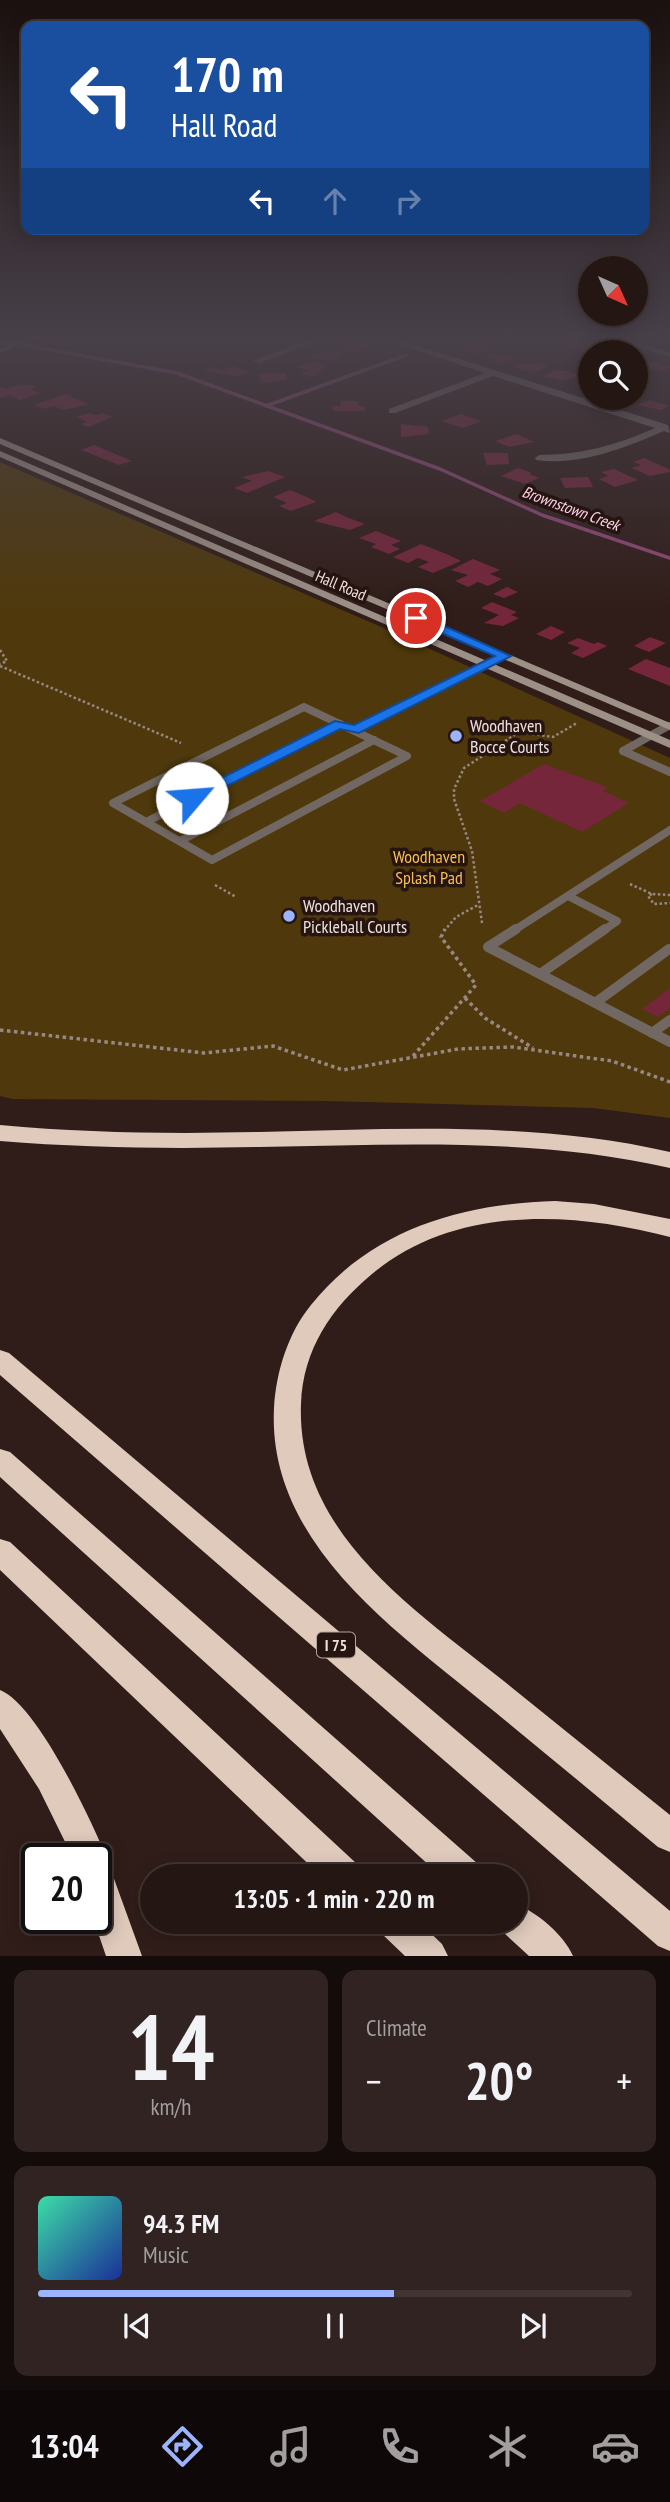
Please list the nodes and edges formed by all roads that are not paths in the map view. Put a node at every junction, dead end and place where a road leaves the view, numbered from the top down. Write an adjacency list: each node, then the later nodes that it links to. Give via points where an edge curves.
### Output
1 (668, 427): 4 (street, via 606,452)
2 (0, 441): 5 (street, Hall Road)
3 (0, 454): 6 (street, Hall Road)
4 (539, 458)
5 (272, 557): 6 (street); 7 (street, Hall Road)
6 (254, 565): 8 (street, Hall Road)
7 (505, 656): 8 (street); 10 (street, Hall Road)
8 (487, 665): 11 (lane); 12 (street, Hall Road)
9 (340, 724): 11 (lane); 16 (lane); 16 (lane, via 304,707 113,803)
10 (669, 726): 12 (lane)
11 (354, 730): 13 (lane)
12 (650, 736): 14 (street, Hall Road); 15 (lane, via 623,751)
13 (374, 740): 18 (lane); 18 (lane, via 407,756 212,860)
14 (670, 744)
15 (670, 772)
16 (145, 821): 18 (lane)
17 (670, 830): 19 (lane)
18 (180, 841)
19 (568, 896): 21 (lane, via 617,921); 21 (lane, via 488,947)
20 (669, 949): 22 (lane)
21 (540, 974): 22 (lane)
22 (595, 1003): 24 (lane)
23 (670, 1020): 24 (lane)
24 (652, 1033): 25 (lane)
25 (670, 1042)
26 (0, 1133): 27 (highway, via 144,1141 488,1137 586,1144)
27 (670, 1160)
28 (670, 1228): 33 (highway, via 609,1213 544,1208 494,1213 430,1230 393,1246 334,1293 301,1342 286,1399 286,1436 302,1496 327,1538 364,1578 431,1640)
29 (0, 1360): 40 (highway, I 75)
30 (0, 1460): 36 (highway)
31 (0, 1550): 35 (highway)
32 (0, 1703): 34 (highway, via 59,1795)
33 (670, 1836)
34 (83, 1843)
35 (332, 1864)
36 (453, 1864)
37 (112, 1921): 41 (highway)
38 (528, 1932): 43 (highway)
39 (407, 1934): 42 (highway)
40 (670, 1934)
41 (124, 1956)
42 (430, 1956)
43 (555, 1956)

